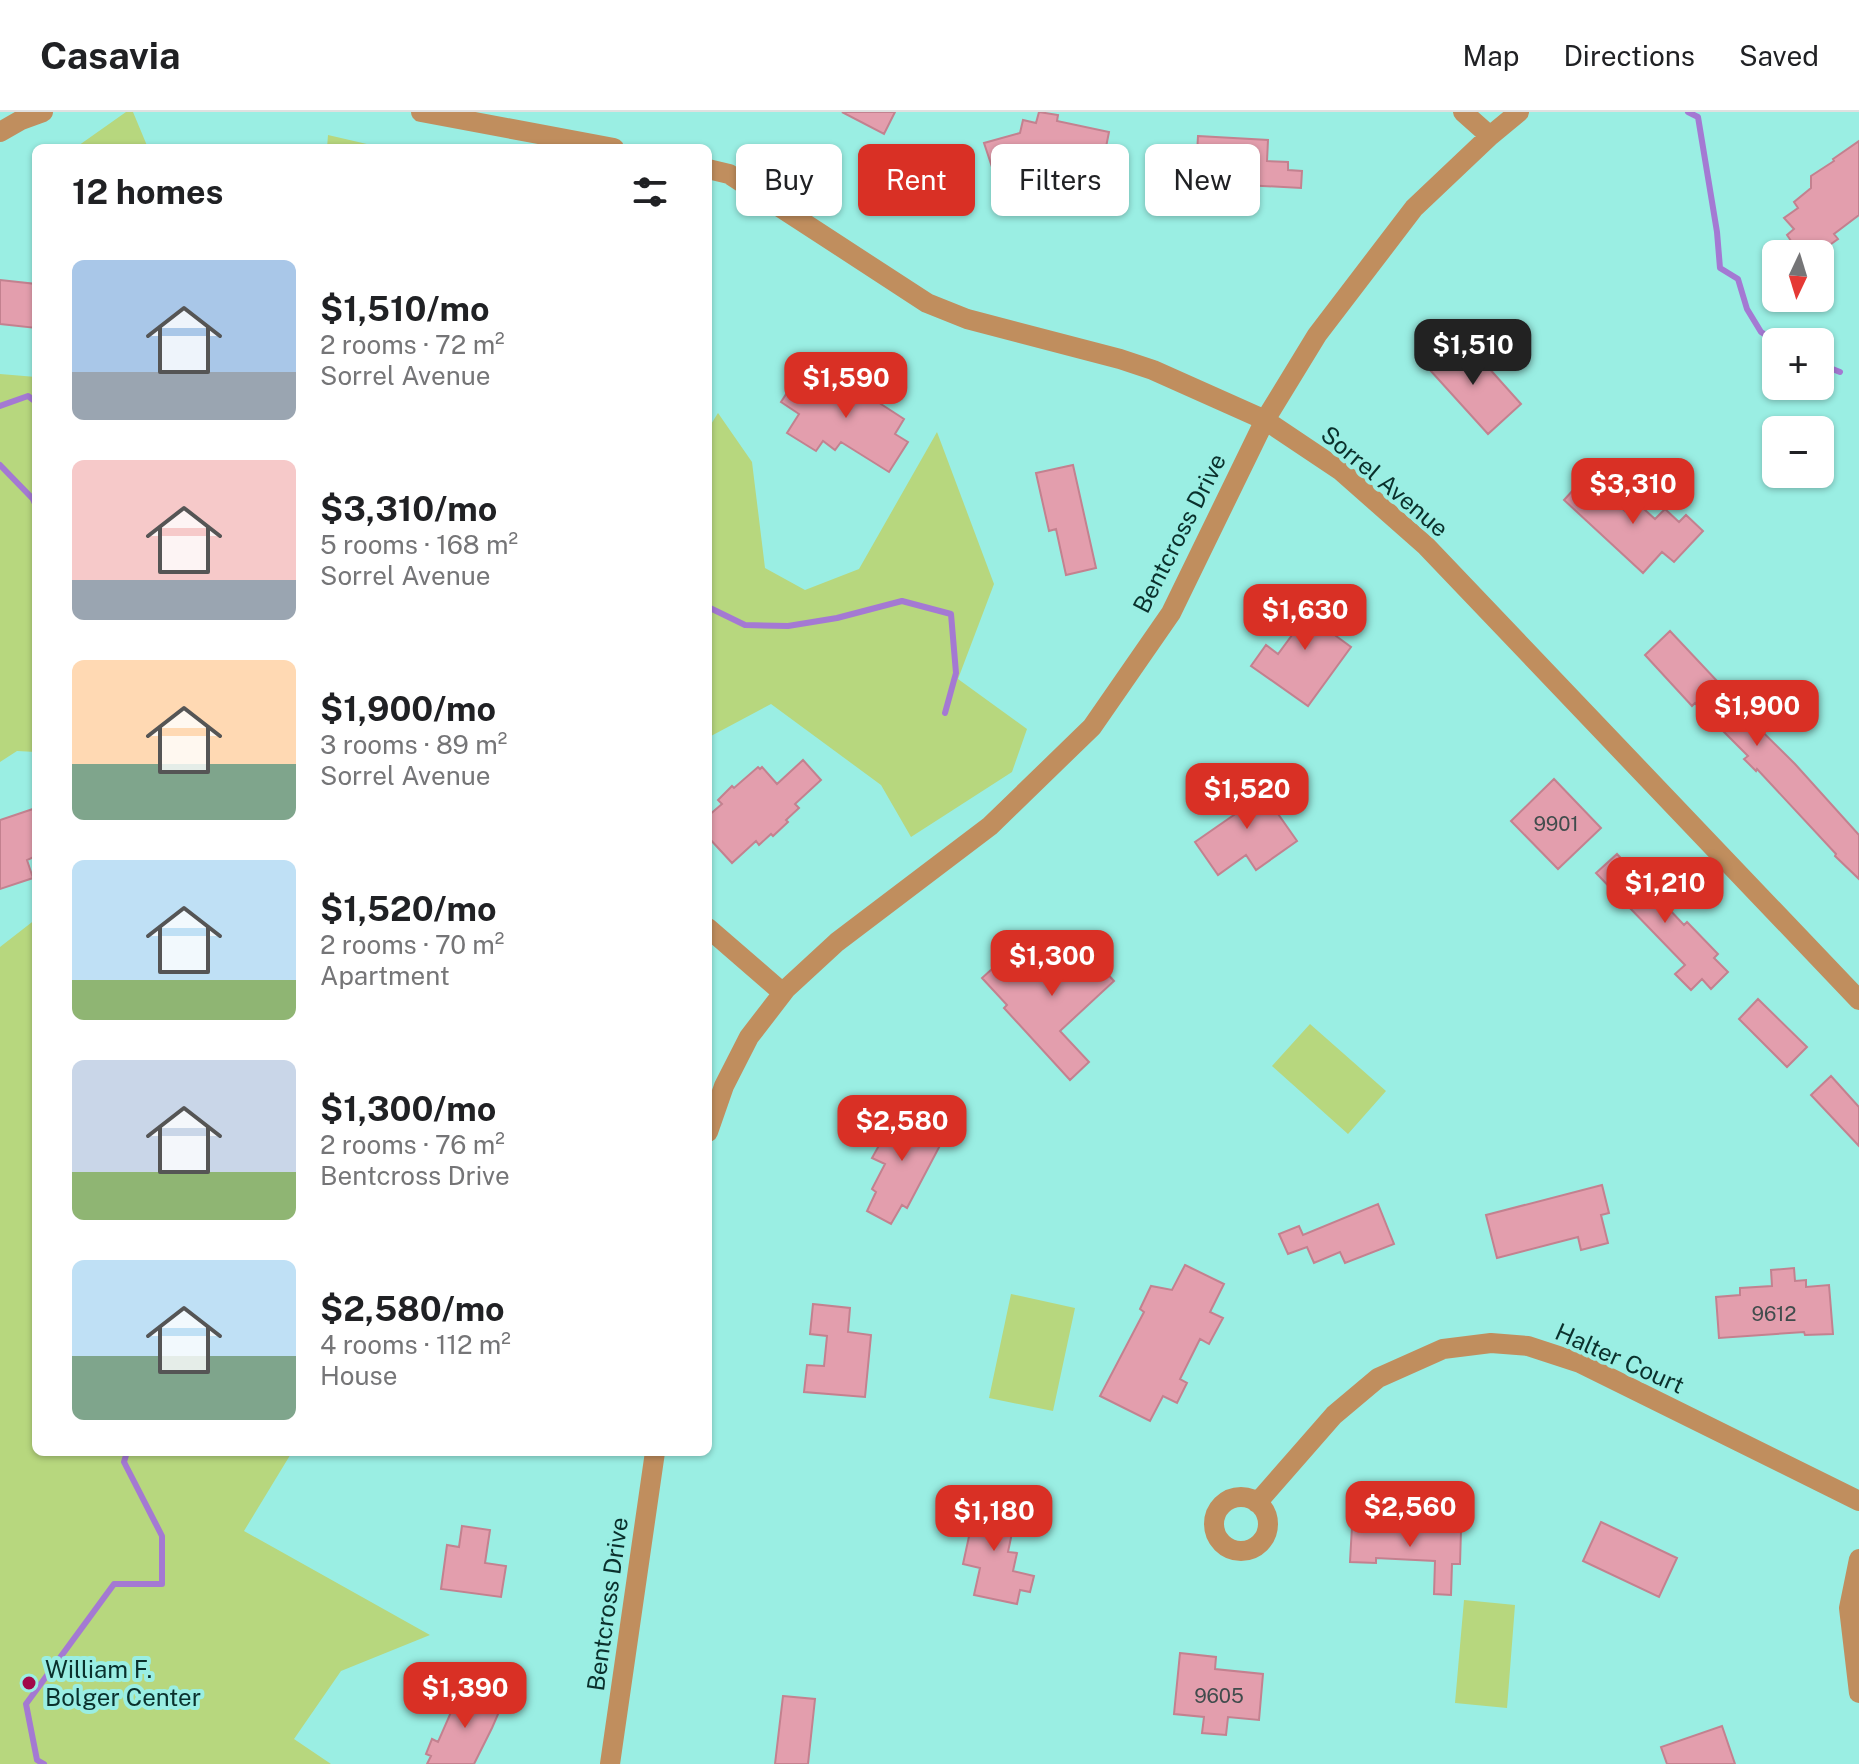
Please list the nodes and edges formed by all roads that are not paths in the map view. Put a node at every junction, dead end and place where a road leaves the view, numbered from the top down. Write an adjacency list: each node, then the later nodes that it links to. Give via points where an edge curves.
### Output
1 (43, 112): 5 (street)
2 (421, 112): 7 (street)
3 (1463, 112): 6 (street)
4 (1519, 112): 6 (street, Bentcross Drive)
5 (0, 132)
6 (1490, 136): 9 (street, Bentcross Drive, via 1414,208 1317,335)
7 (593, 144)
8 (712, 170): 9 (street, Sorrel Avenue, via 729,174 927,303 1153,370)
9 (1265, 420): 11 (street, Bentcross Drive, via 1171,613 1092,727 990,826 837,942); 12 (street, Sorrel Avenue, via 1341,471 1426,546)
10 (712, 931): 11 (street)
11 (783, 993): 13 (street, Bentcross Drive, via 749,1037)
12 (1859, 1000)
13 (712, 1120)
14 (654, 1456): 19 (street, Bentcross Drive)
15 (1859, 1501): 16 (street, Halter Court, via 1580,1363 1528,1346 1491,1343 1443,1349 1378,1378 1334,1415)
16 (1257, 1503)
17 (1859, 1559): 18 (street, via 1849,1608)
18 (1859, 1693)
19 (610, 1764)

